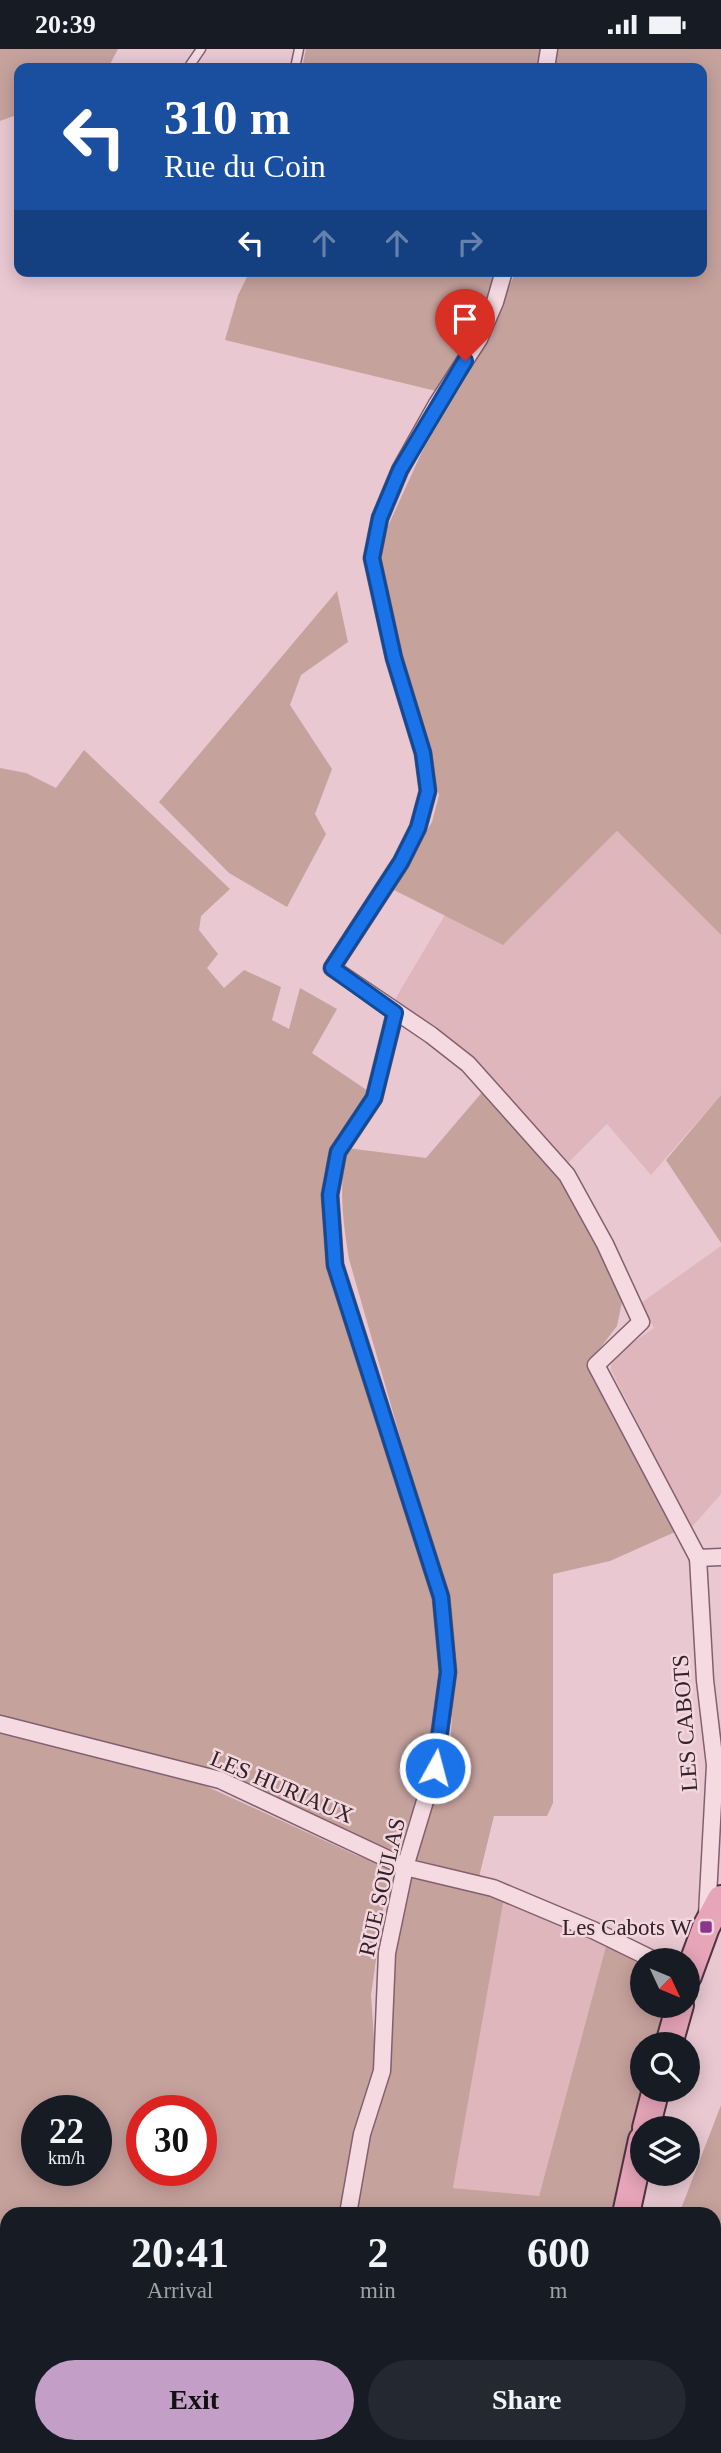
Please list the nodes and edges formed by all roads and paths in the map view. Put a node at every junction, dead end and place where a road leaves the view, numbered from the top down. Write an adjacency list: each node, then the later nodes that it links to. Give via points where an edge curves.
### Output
1 (502, 277): 2 (street, via 479,339 400,470 380,518 372,558 394,658 423,753 428,791 418,828 401,862 332,968)
2 (395, 1013): 4 (street, via 468,1064 567,1175 641,1322 596,1365); 6 (street, RUE SOULAS, via 374,1098 338,1152 330,1195 335,1265 441,1597 448,1672 437,1755)
3 (721, 1557): 4 (street)
4 (698, 1558): 8 (street, LES CABOTS, via 715,1765)
5 (0, 1724): 6 (street, LES HURIAUX, via 220,1780)
6 (405, 1867): 9 (street, LES HURIAUX, via 493,1888); 12 (street, RUE SOULAS, via 387,1953 382,2071 362,2134)
7 (721, 1899): 8 (main road)
8 (706, 1927): 10 (main road)
9 (630, 1948)
10 (698, 1948)
11 (632, 2186): 13 (main road)
12 (349, 2207)
13 (628, 2207)

